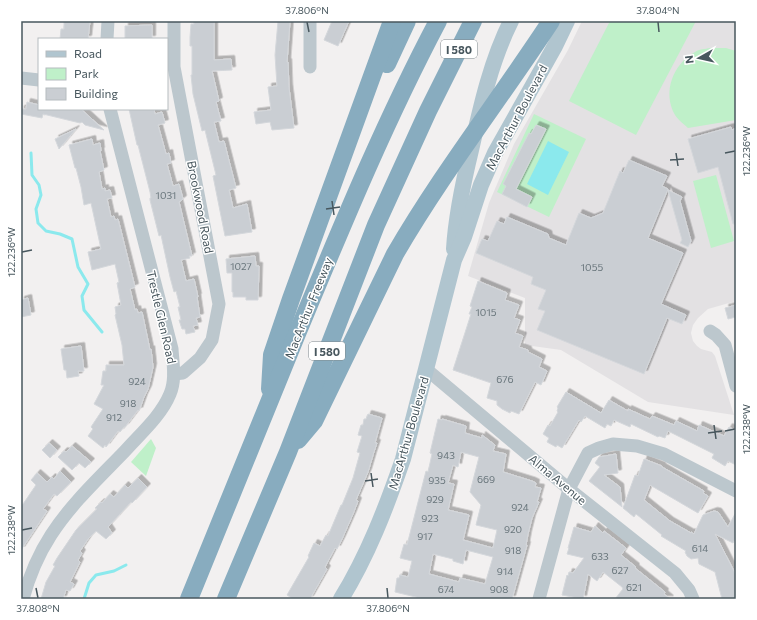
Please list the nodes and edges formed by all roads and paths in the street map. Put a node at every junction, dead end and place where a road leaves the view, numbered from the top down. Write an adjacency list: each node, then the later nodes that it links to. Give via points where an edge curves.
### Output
1 (108, 21): 11 (street)
2 (174, 21): 20 (street, Brookwood Road, via 174,67 219,304 212,340 200,358 183,373)
3 (310, 21): 12 (street)
4 (392, 21): 16 (highway)
5 (407, 21): 16 (highway)
6 (438, 21): 22 (highway, MacArthur Freeway / I 580, via 370,159)
7 (473, 21): 23 (highway, I 580, via 428,111 376,226)
8 (511, 21): 17 (main road, MacArthur Boulevard, via 484,98 465,176 458,206)
9 (552, 21): 23 (highway, via 409,230 314,421)
10 (567, 21): 17 (main road, MacArthur Boulevard, via 495,153)
11 (107, 38)
12 (310, 67)
13 (21, 78): 14 (street)
14 (38, 80)
15 (110, 110): 20 (street, Trestle Glen Road, via 172,349)
16 (328, 198): 22 (highway, via 272,355)
17 (454, 260): 19 (main road, MacArthur Boulevard)
18 (710, 331): 21 (street, via 725,345)
19 (426, 369): 24 (street, Alma Avenue); 27 (main road, MacArthur Boulevard, via 403,459 392,491)
20 (174, 374): 28 (street, Trestle Glen Road, via 170,395 155,419 73,505 51,535 38,558)
21 (736, 386)
22 (269, 403): 29 (highway, MacArthur Freeway / I 580)
23 (288, 452): 30 (highway, I 580)
24 (569, 489): 25 (street, via 588,453 613,444 637,446 664,454); 26 (street, Alma Avenue, via 675,573); 31 (street)
25 (736, 491)
26 (691, 595)
27 (343, 598)
28 (23, 599)
29 (189, 599)
30 (226, 599)
31 (539, 599)

